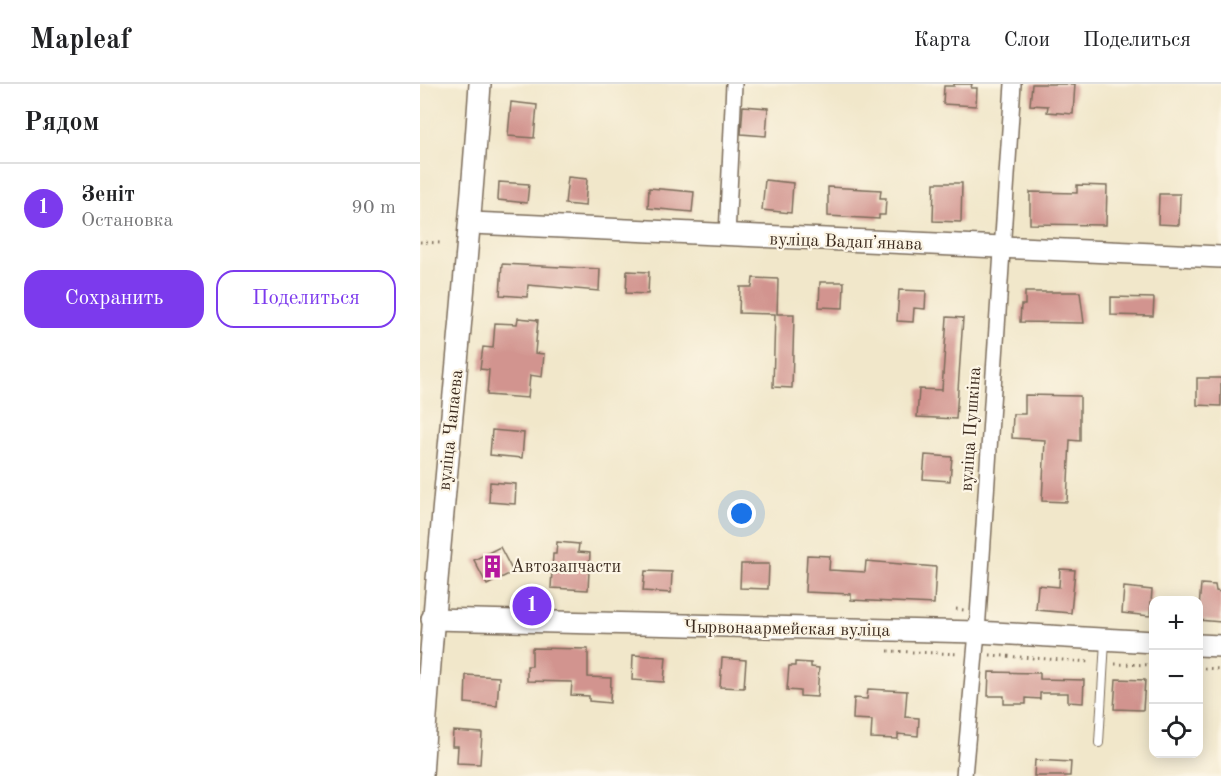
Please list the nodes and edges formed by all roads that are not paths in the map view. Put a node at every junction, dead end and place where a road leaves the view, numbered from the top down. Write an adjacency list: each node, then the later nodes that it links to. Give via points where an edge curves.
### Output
1 (480, 84): 4 (main road, вуліца Чапаева)
2 (734, 84): 5 (street)
3 (1012, 84): 6 (street, вуліца Пушкіна)
4 (471, 223): 5 (main road, вуліца Вадапʼянава); 8 (main road, вуліца Чапаева)
5 (727, 236): 6 (main road, вуліца Вадапʼянава)
6 (1001, 248): 7 (main road, вуліца Вадапʼянава); 9 (street, вуліца Пушкіна)
7 (1221, 257)
8 (426, 619): 9 (main road, Чырвонаармейская вуліца); 15 (main road, вуліца Чапаева)
9 (977, 632): 10 (main road, Чырвонаармейская вуліца); 16 (street, вуліца Пушкіна)
10 (1105, 640): 11 (main road, Чырвонаармейская вуліца); 14 (lane)
11 (1149, 642)
12 (1203, 645): 13 (main road)
13 (1221, 646)
14 (1099, 743)
15 (422, 776)
16 (964, 776)

